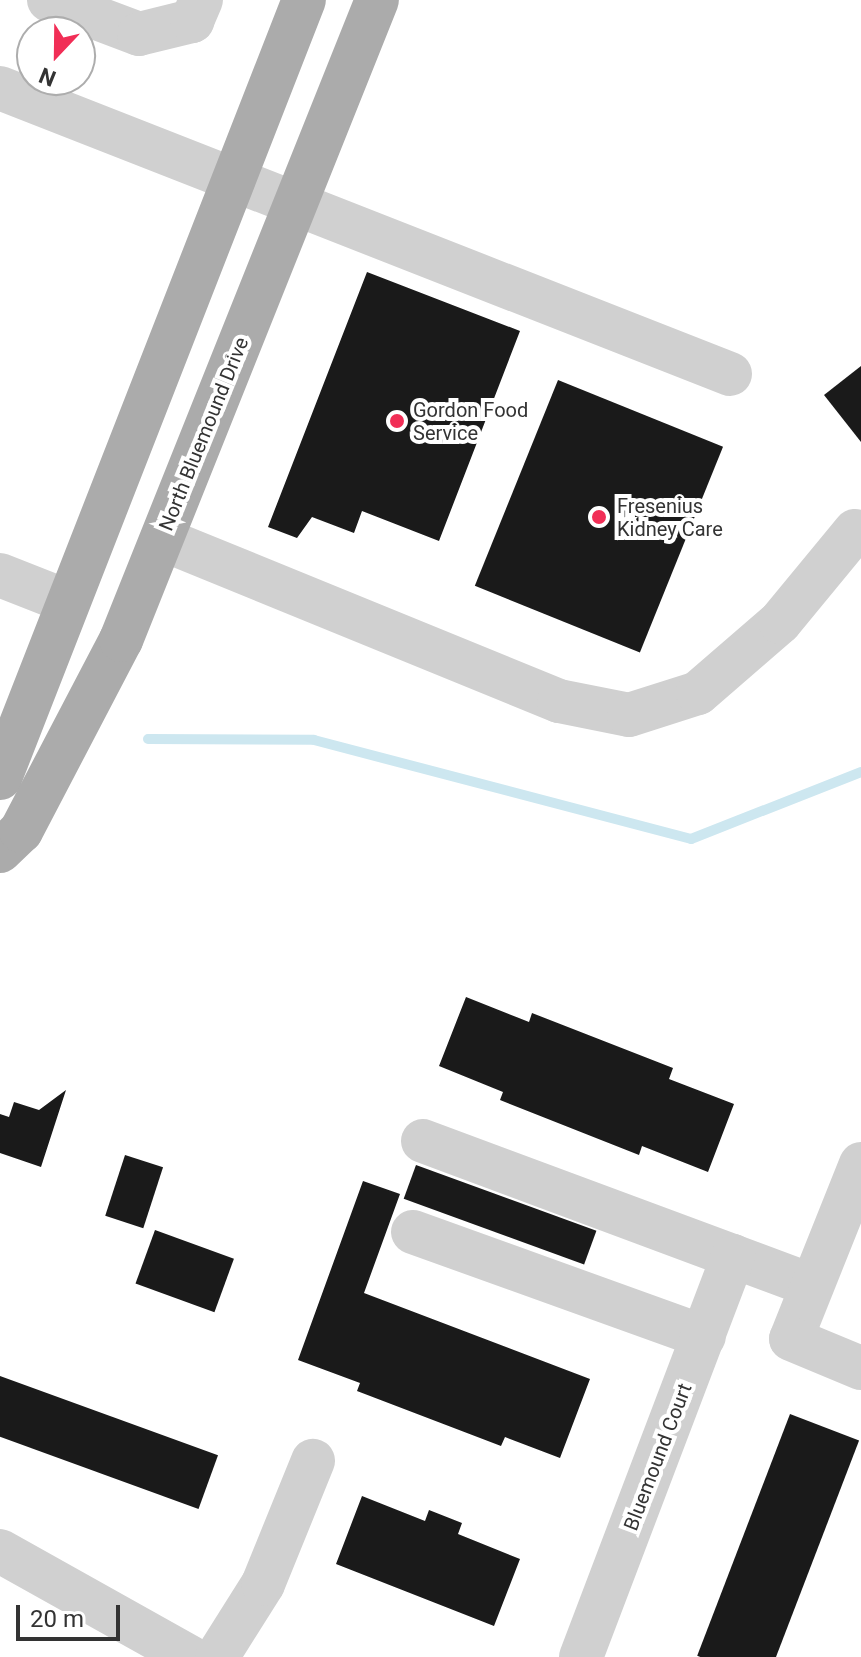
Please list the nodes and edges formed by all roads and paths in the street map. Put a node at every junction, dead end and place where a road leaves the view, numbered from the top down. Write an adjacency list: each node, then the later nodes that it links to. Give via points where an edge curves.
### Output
1 (49, 0): 2 (street, via 139,34 192,21)
2 (201, 0)
3 (304, 0): 6 (main road)
4 (377, 0): 7 (main road, North Bluemound Drive)
5 (0, 88): 6 (street)
6 (232, 183): 7 (street); 12 (main road)
7 (297, 205): 8 (street); 10 (main road, North Bluemound Drive)
8 (730, 374)
9 (855, 531): 10 (street, via 780,622 698,693 629,715 559,701)
10 (162, 539): 14 (main road, North Bluemound Drive, via 121,640 21,831)
11 (0, 575): 12 (street)
12 (66, 601): 13 (main road)
13 (0, 778)
14 (0, 851)
15 (423, 1141): 18 (street)
16 (861, 1164): 19 (street)
17 (413, 1232): 20 (street)
18 (733, 1256): 19 (street); 20 (street, Bluemound Court)
19 (812, 1286): 21 (street, via 791,1339)
20 (704, 1337): 26 (street, Bluemound Court)
21 (861, 1368)
22 (313, 1461): 25 (street, via 263,1584)
23 (0, 1551): 24 (street)
24 (190, 1657)
25 (217, 1657)
26 (581, 1657)

